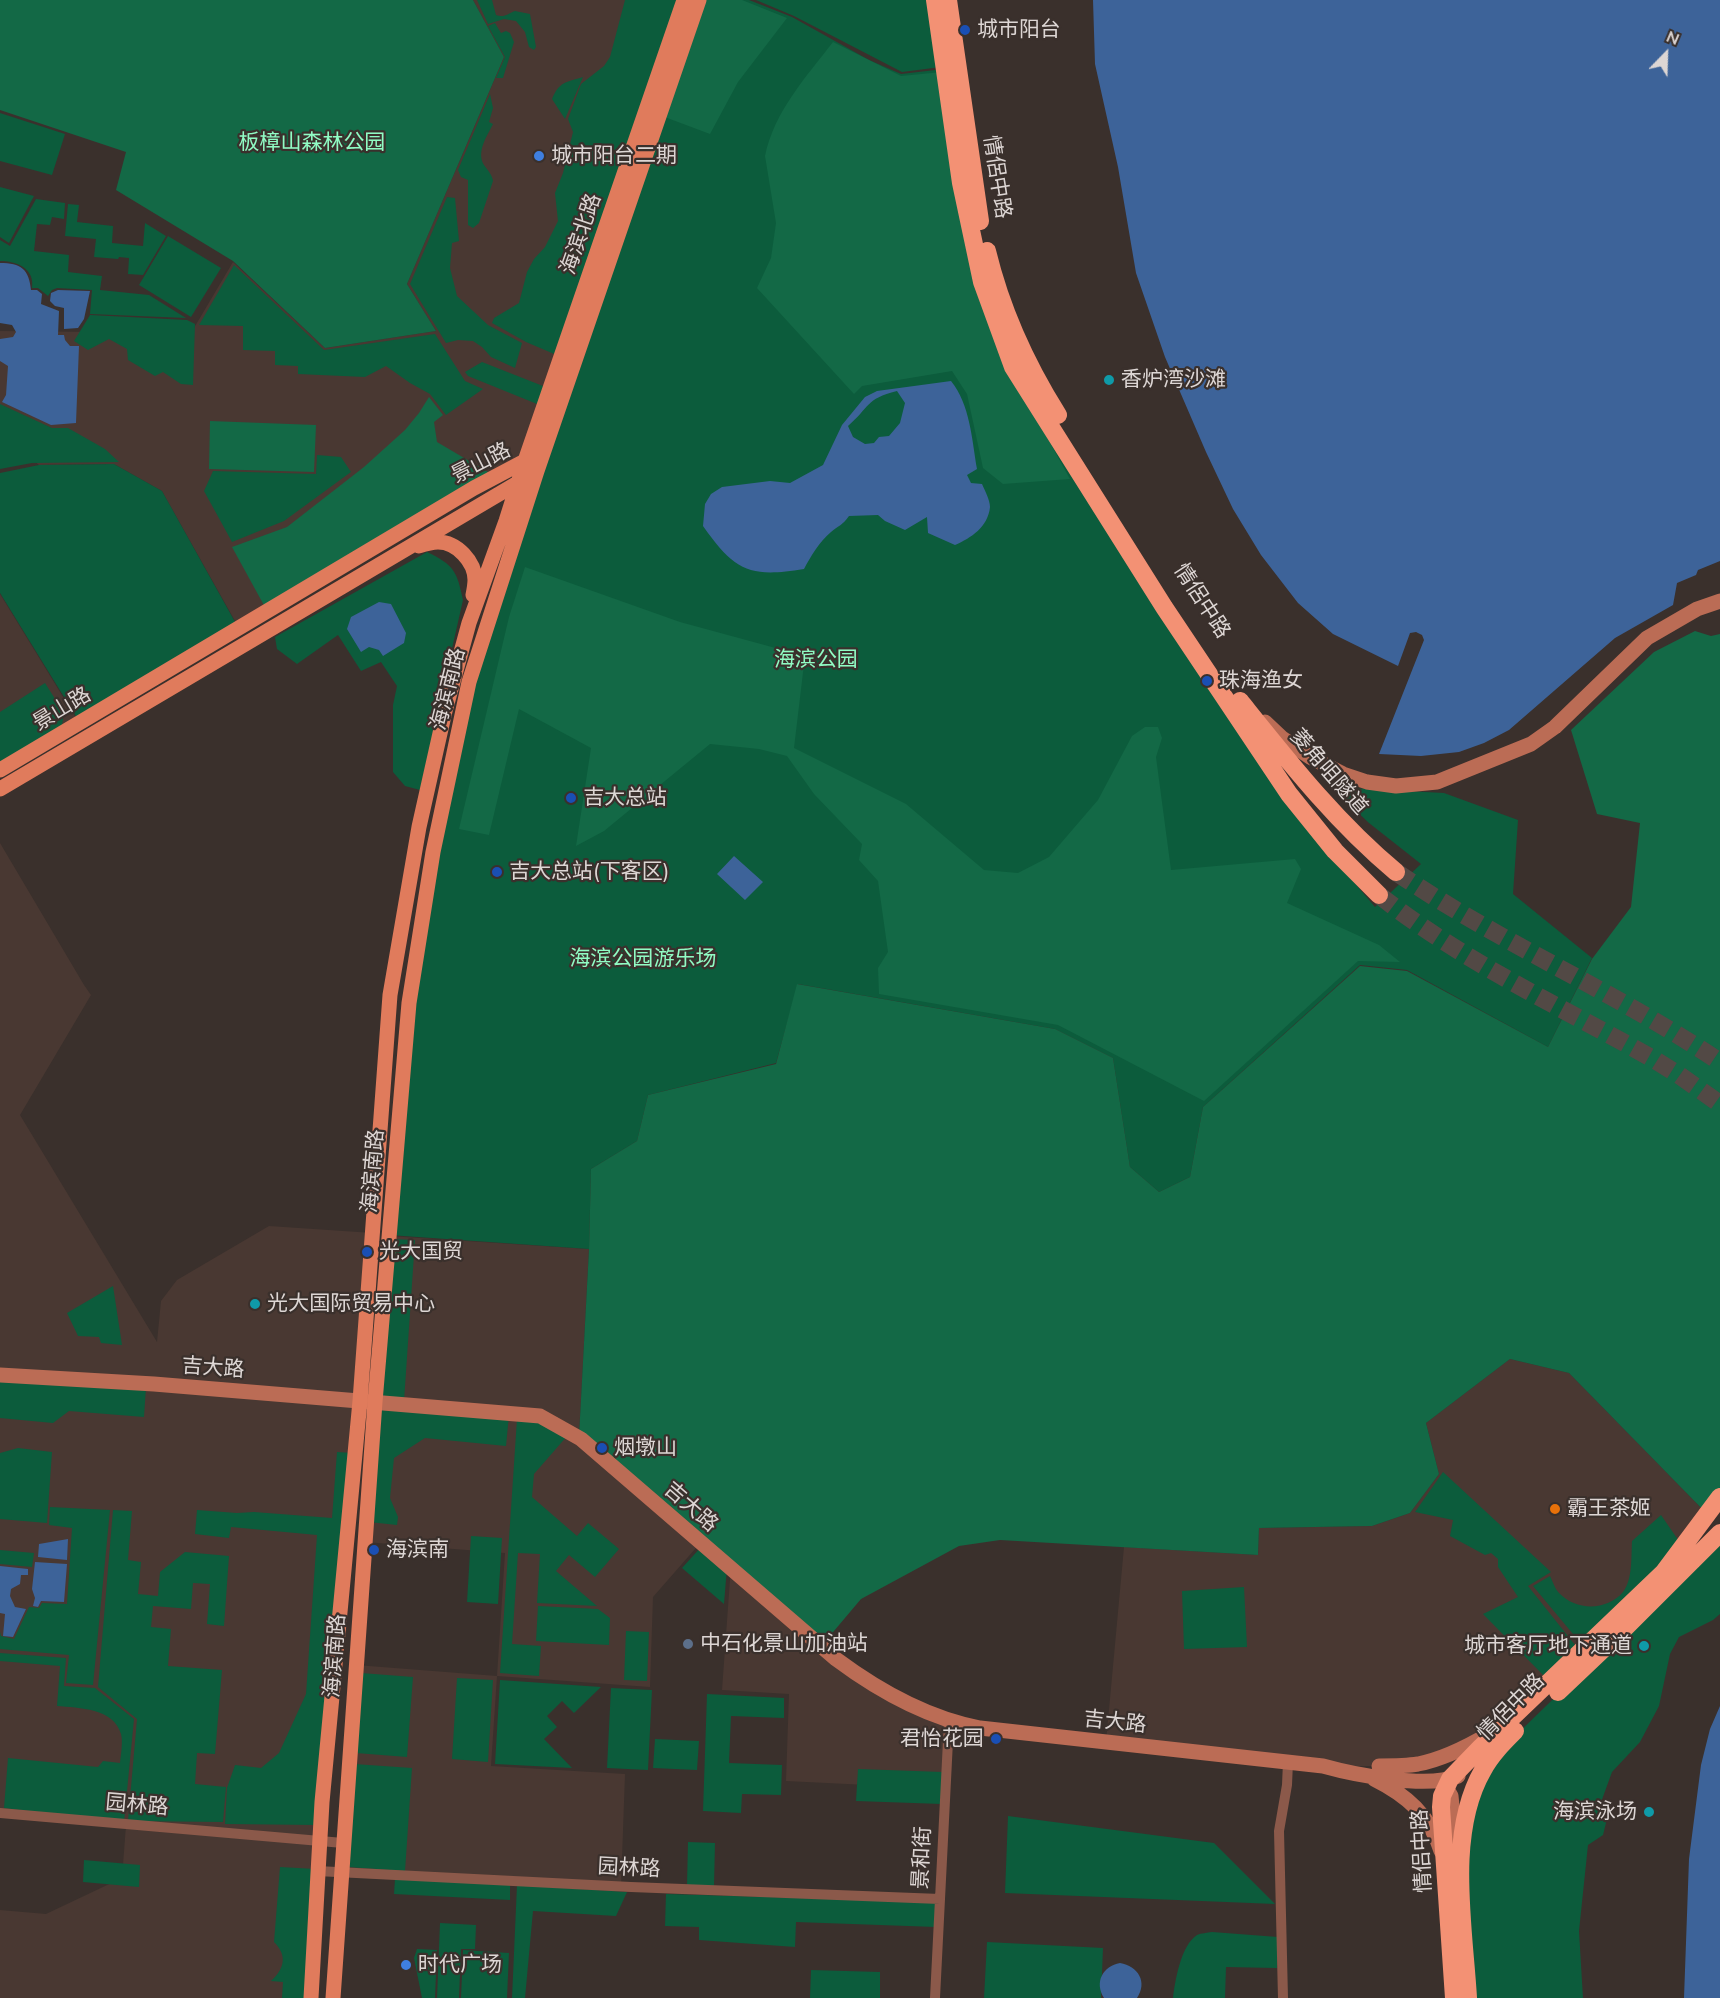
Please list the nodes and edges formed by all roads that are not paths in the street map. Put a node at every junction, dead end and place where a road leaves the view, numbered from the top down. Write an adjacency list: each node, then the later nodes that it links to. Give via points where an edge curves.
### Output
1 (684, 0): 5 (main road, 海滨北路)
2 (699, 0): 5 (main road, 海滨北路)
3 (934, 0): 10 (highway, 情侶中路, via 961,183 982,282 1013,367 1164,607)
4 (948, 0): 10 (highway, 情侶中路, via 981,227 1003,306 1048,400)
5 (531, 466): 6 (main road, 景山路); 11 (main road, 景山路, via 474,488); 16 (main road, 海滨南路, via 469,682 433,852 409,1003)
6 (519, 482): 7 (main road, 景山路); 9 (main road, 海滨南路)
7 (407, 548): 9 (main road, via 438,542 454,545 471,563 476,579); 12 (main road, 景山路)
8 (1720, 600): 10 (main road, 情侶中路, via 1647,638 1555,727 1531,744 1437,782 1396,786 1343,774 1310,757)
9 (469, 623): 16 (main road, 海滨南路, via 425,796 390,994)
10 (1234, 702): 13 (highway, 菱角咀隧道, via 1355,837); 14 (highway, 菱角咀隧道, via 1289,794 1316,829)
11 (0, 770)
12 (0, 789)
13 (1396, 872)
14 (1379, 895)
15 (0, 1375): 16 (main road, 吉大路)
16 (368, 1401): 19 (main road, 吉大路, via 540,1416 581,1438 836,1659 890,1695); 28 (main road, 海滨南路); 29 (main road, 海滨南路)
17 (1720, 1497): 20 (highway, 情侶中路, via 1664,1572)
18 (1720, 1533): 21 (highway, 情侶中路)
19 (949, 1721): 22 (main road, 吉大路, via 980,1728); 33 (street, 景和街)
20 (1505, 1725): 24 (main road, via 1438,1758 1417,1764); 26 (highway)
21 (1500, 1747): 26 (main road); 30 (highway, 情侶中路, via 1471,1796)
22 (1288, 1762): 23 (main road, 吉大路); 37 (street, via 1279,1831)
23 (1323, 1766): 24 (main road, 吉大路); 25 (main road, 吉大路)
24 (1379, 1766): 26 (main road)
25 (1365, 1775): 26 (main road); 30 (main road, via 1396,1791 1423,1813)
26 (1446, 1781): 30 (highway, 情侣中路, via 1441,1807)
27 (0, 1813): 28 (street, 园林路)
28 (319, 1841): 29 (street, 园林路); 31 (main road, 海滨南路)
29 (343, 1843): 32 (main road, 海滨南路)
30 (1452, 1865): 38 (highway, 情侣中路); 39 (highway, 情侣中路)
31 (317, 1871): 32 (street, 园林路); 34 (main road, 海滨南路)
32 (341, 1873): 33 (street, 园林路); 35 (main road, 海滨南路)
33 (940, 1899): 36 (street, 景和街)
34 (311, 1998)
35 (333, 1998)
36 (935, 1998)
37 (1283, 1998)
38 (1454, 1998)
39 (1468, 1998)

